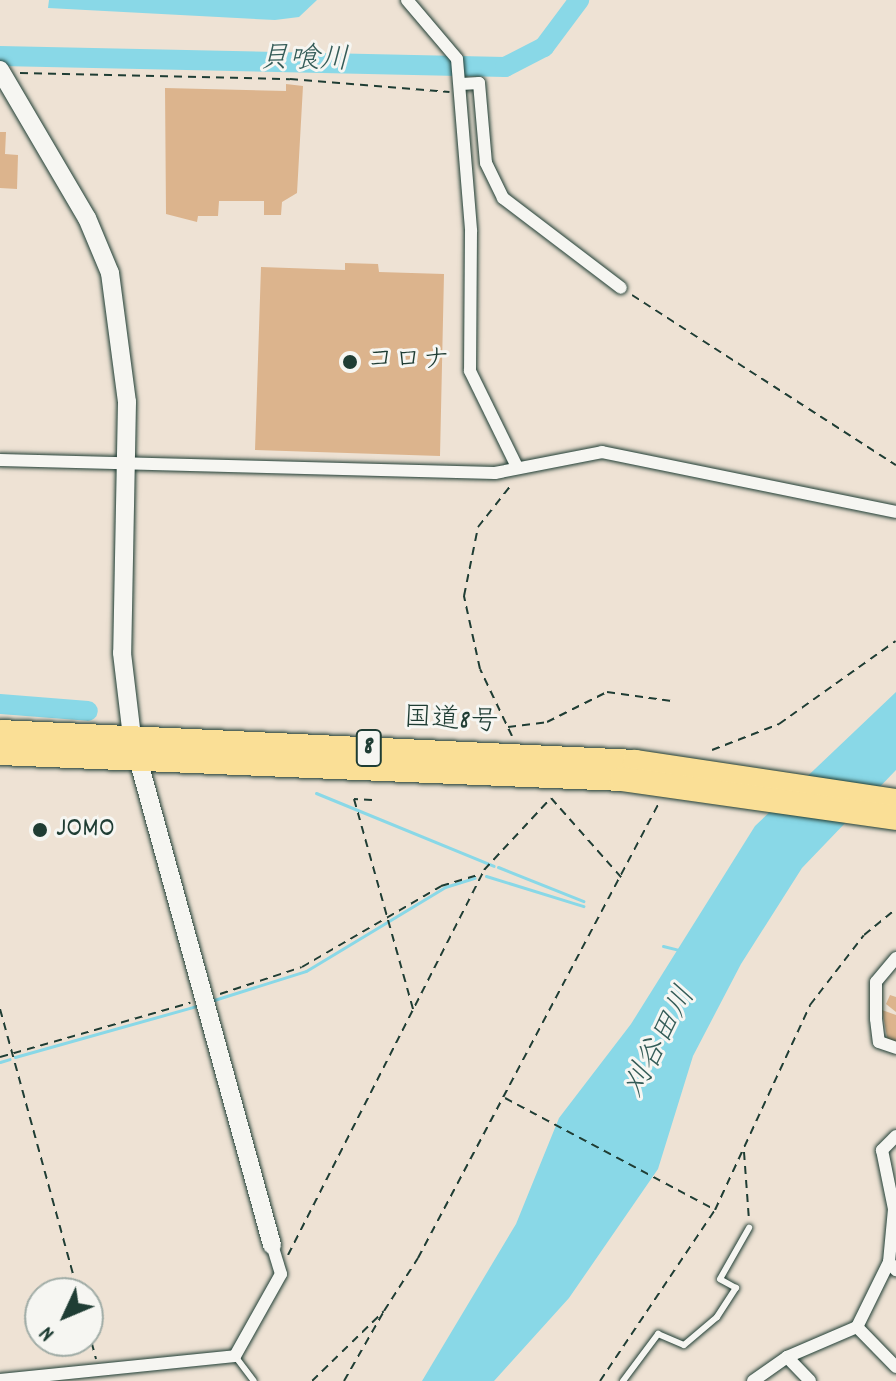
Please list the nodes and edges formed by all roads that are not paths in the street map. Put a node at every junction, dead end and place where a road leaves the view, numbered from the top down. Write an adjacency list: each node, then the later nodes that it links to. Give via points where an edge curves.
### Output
1 (407, 0): 3 (street, via 457,59)
2 (0, 72): 6 (street, via 87,218 110,273 127,402)
3 (461, 85): 4 (street, via 479,83 486,163 503,198); 7 (street, via 470,371)
4 (621, 288)
5 (0, 460): 6 (street)
6 (126, 460): 7 (street, via 495,473); 10 (street, via 122,653)
7 (517, 467): 8 (street, via 626,454)
8 (896, 512)
9 (0, 732): 10 (highway, 国道8号 / 8)
10 (135, 748): 11 (highway, 国道8号 / 8); 12 (highway, 国道8号 / 8, via 585,759); 19 (street)
11 (0, 753)
12 (729, 781): 13 (highway, 国道8号 / 8); 14 (highway, 国道8号 / 8)
13 (896, 801)
14 (896, 818)
15 (896, 958): 16 (street, via 876,982 879,1042)
16 (896, 1048)
17 (896, 1136): 20 (street, via 882,1150 894,1209)
18 (749, 1228): 27 (lane, via 720,1279 736,1288 717,1317 684,1345 658,1334)
19 (272, 1245): 22 (street, via 281,1274)
20 (892, 1266): 21 (street)
21 (857, 1327): 23 (street); 24 (street)
22 (235, 1356): 25 (street); 26 (lane)
23 (787, 1357): 28 (street); 29 (street)
24 (896, 1367)
25 (0, 1380)
26 (254, 1381)
27 (623, 1381)
28 (753, 1381)
29 (810, 1381)

